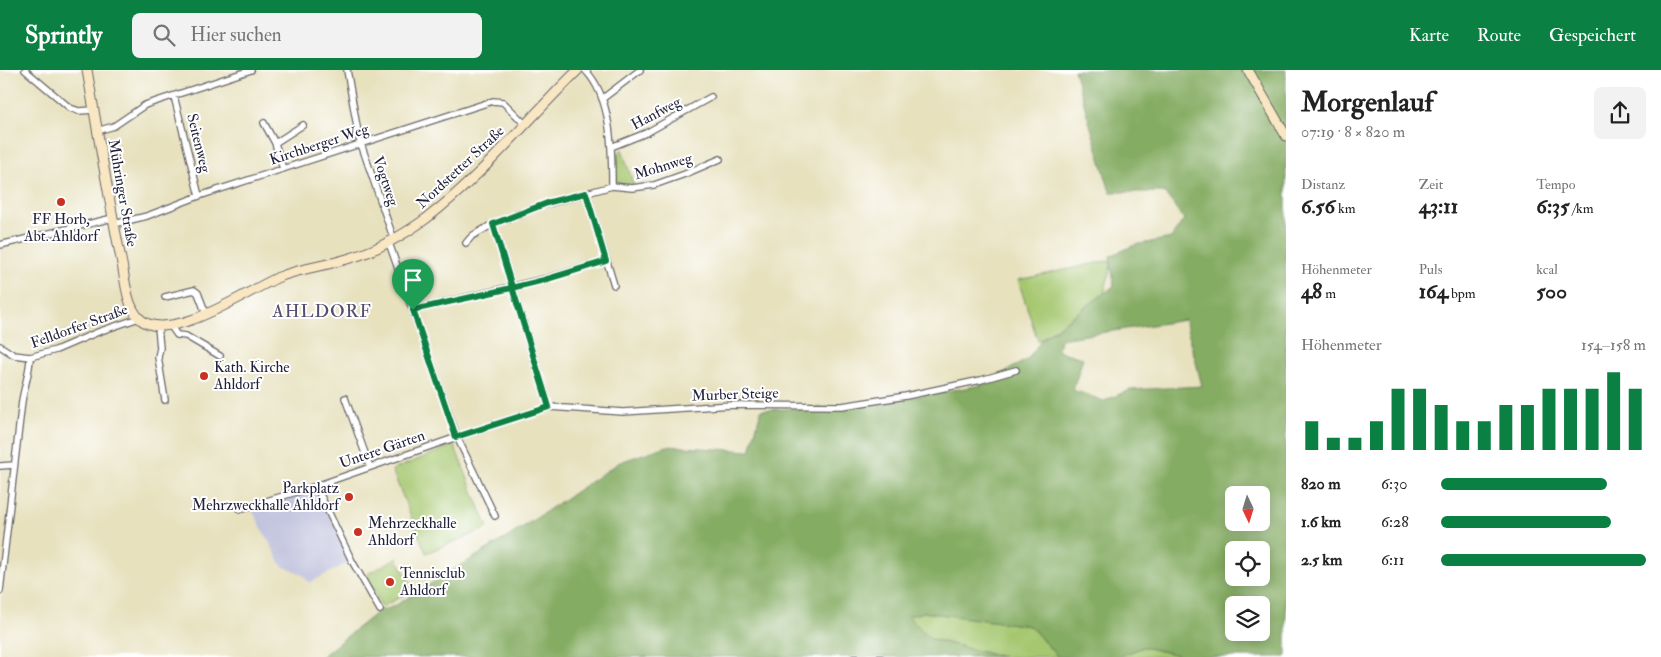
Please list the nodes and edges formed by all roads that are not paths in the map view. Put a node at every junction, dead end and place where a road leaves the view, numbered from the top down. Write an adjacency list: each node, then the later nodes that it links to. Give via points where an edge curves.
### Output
1 (25, 70): 12 (street, via 70,108)
2 (87, 70): 12 (street, Mühringer Straße)
3 (251, 70): 9 (street)
4 (347, 70): 19 (street, Vogtweg)
5 (578, 70): 14 (street, Nordstetter Straße)
6 (585, 70): 11 (street, via 594,80)
7 (640, 70): 11 (street)
8 (1248, 70): 17 (street)
9 (174, 96): 16 (street, via 139,108 114,126); 25 (street, Seitenweg)
10 (711, 98): 20 (street, Hanfweg, via 646,134)
11 (602, 99): 20 (street)
12 (94, 110): 16 (street, Mühringer Straße)
13 (264, 124): 18 (street)
14 (525, 124): 19 (street, Kirchberger Weg, via 503,102 493,101); 28 (street, Nordstetter Straße, via 453,196)
15 (303, 125): 18 (street)
16 (97, 131): 26 (street, Mühringer Straße)
17 (1286, 136)
18 (275, 143): 22 (street)
19 (361, 144): 22 (street, Kirchberger Weg); 28 (street, Vogtweg)
20 (611, 147): 23 (street)
21 (720, 159): 23 (street, Mohnweg, via 654,185)
22 (283, 169): 25 (street, Kirchberger Weg)
23 (612, 186): 24 (street, Mohnweg)
24 (586, 193): 27 (street, Mohnweg, via 550,202); 31 (street)
25 (199, 196): 26 (street, Kirchberger Weg, via 147,216)
26 (113, 221): 30 (street, Kirchberger Weg); 37 (street, Mühringer Straße, via 130,301)
27 (493, 224): 29 (street, Mohnweg); 33 (street)
28 (392, 241): 35 (street); 36 (street, Nordstetter Straße, via 357,257 281,277)
29 (466, 243)
30 (0, 244)
31 (606, 261): 32 (street); 33 (street)
32 (614, 286)
33 (512, 287): 35 (street); 46 (street)
34 (166, 297): 36 (street, via 194,290)
35 (413, 310): 47 (street)
36 (206, 314): 38 (street, Nordstetter Straße)
37 (139, 318): 39 (street); 42 (street, Felldorfer Straße)
38 (170, 325): 39 (street, Nordstetter Straße); 41 (street, via 177,335 186,336)
39 (158, 327): 45 (street, via 158,357)
40 (0, 346): 42 (street, Felldorfer Straße, via 20,357)
41 (220, 356)
42 (30, 358): 48 (street)
43 (1016, 370): 46 (street, Murber Steige, via 915,395 842,406 732,405 623,412)
44 (345, 398): 50 (street)
45 (165, 400)
46 (549, 407): 47 (street, Murber Steige)
47 (456, 437): 50 (street, Untere Gärten); 53 (street)
48 (14, 465): 49 (street); 54 (street)
49 (0, 466)
50 (370, 467): 51 (street, Untere Gärten)
51 (316, 486): 52 (street, Untere Gärten); 55 (street)
52 (240, 509)
53 (495, 516)
54 (0, 591)
55 (380, 610)

